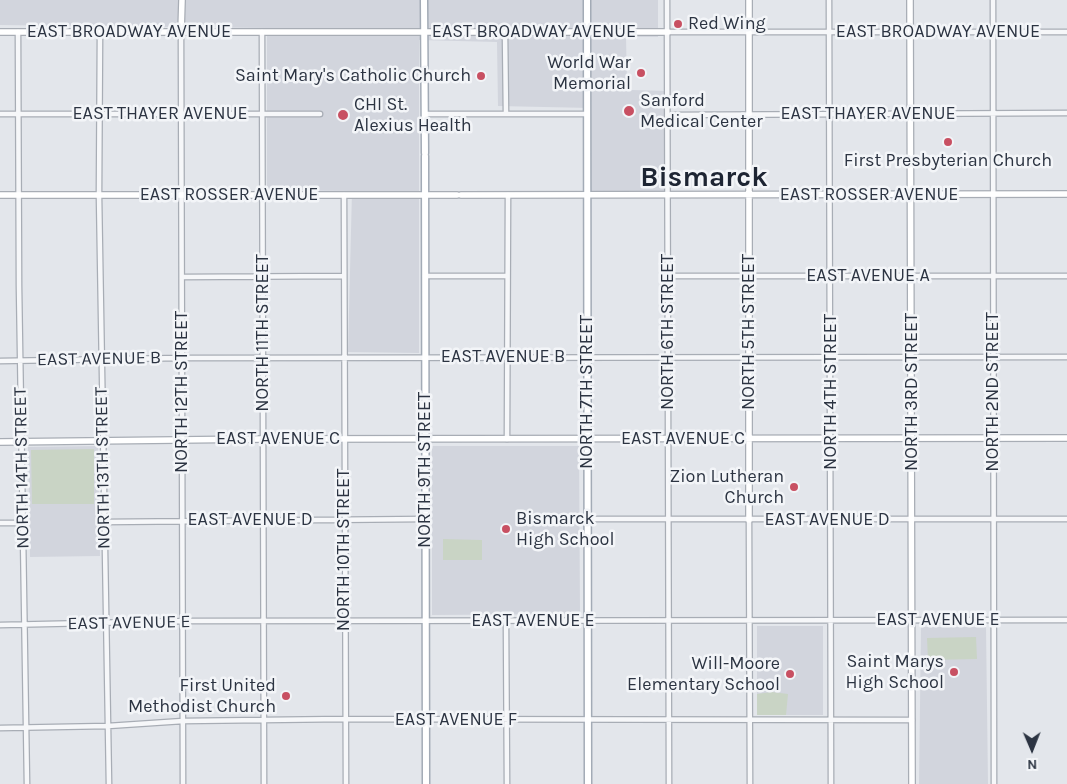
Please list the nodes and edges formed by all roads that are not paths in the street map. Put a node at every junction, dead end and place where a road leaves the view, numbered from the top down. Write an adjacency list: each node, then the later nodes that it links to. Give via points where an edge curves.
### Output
1 (182, 0): 12 (street, NORTH 12TH STREET)
2 (424, 0): 14 (main road, NORTH 9TH STREET)
3 (588, 0): 15 (main road, NORTH 7TH STREET)
4 (668, 0): 16 (street, NORTH 6TH STREET)
5 (749, 0): 17 (street, NORTH 5TH STREET)
6 (829, 0): 18 (street, NORTH 4TH STREET)
7 (910, 0): 19 (street, NORTH 3RD STREET)
8 (993, 0): 20 (street, NORTH 2ND STREET)
9 (0, 32): 10 (street, EAST BROADWAY AVENUE)
10 (18, 32): 11 (street, EAST BROADWAY AVENUE); 24 (street, NORTH 14TH STREET)
11 (100, 32): 12 (street, EAST BROADWAY AVENUE); 25 (street, NORTH 13TH STREET)
12 (182, 32): 13 (street, EAST BROADWAY AVENUE); 26 (street, NORTH 12TH STREET)
13 (262, 32): 14 (street, EAST BROADWAY AVENUE); 27 (street, NORTH 11TH STREET)
14 (425, 32): 22 (street, EAST BROADWAY AVENUE); 29 (main road, NORTH 9TH STREET)
15 (587, 32): 16 (street, EAST BROADWAY AVENUE); 22 (street, EAST BROADWAY AVENUE); 31 (main road, NORTH 7TH STREET)
16 (668, 32): 17 (street, EAST BROADWAY AVENUE); 37 (street, NORTH 6TH STREET)
17 (749, 32): 18 (street, EAST BROADWAY AVENUE); 32 (street, NORTH 5TH STREET)
18 (829, 32): 19 (street, EAST BROADWAY AVENUE); 33 (street, NORTH 4TH STREET)
19 (910, 32): 20 (street, EAST BROADWAY AVENUE); 34 (street, NORTH 3RD STREET)
20 (993, 32): 21 (street, EAST BROADWAY AVENUE); 35 (street, NORTH 2ND STREET)
21 (1067, 32)
22 (505, 33): 30 (street)
23 (0, 114): 24 (street, EAST THAYER AVENUE)
24 (19, 114): 25 (street, EAST THAYER AVENUE); 52 (street, NORTH 14TH STREET)
25 (99, 114): 26 (street, EAST THAYER AVENUE); 43 (street, NORTH 13TH STREET)
26 (182, 114): 27 (street, EAST THAYER AVENUE); 44 (street, NORTH 12TH STREET)
27 (263, 114): 28 (street, EAST THAYER AVENUE); 45 (street, NORTH 11TH STREET)
28 (320, 114)
29 (425, 114): 30 (street); 38 (main road, NORTH 9TH STREET)
30 (506, 114): 31 (street)
31 (587, 114): 48 (main road, NORTH 7TH STREET)
32 (750, 114): 33 (street, EAST THAYER AVENUE); 37 (street, EAST THAYER AVENUE); 50 (street, NORTH 5TH STREET)
33 (831, 114): 34 (street, EAST THAYER AVENUE); 39 (street, NORTH 4TH STREET)
34 (912, 114): 35 (street, EAST THAYER AVENUE); 40 (street, NORTH 3RD STREET)
35 (993, 114): 36 (street, EAST THAYER AVENUE); 51 (street, NORTH 2ND STREET)
36 (1067, 114)
37 (668, 115): 49 (street, NORTH 6TH STREET)
38 (425, 194): 46 (street, EAST ROSSER AVENUE); 47 (street, EAST ROSSER AVENUE); 56 (main road, NORTH 9TH STREET)
39 (831, 194): 40 (street, EAST ROSSER AVENUE); 50 (street, EAST ROSSER AVENUE); 60 (street, NORTH 4TH STREET)
40 (912, 194): 51 (street, EAST ROSSER AVENUE); 61 (street, NORTH 3RD STREET)
41 (1067, 194): 51 (street, EAST ROSSER AVENUE)
42 (0, 195): 52 (street, EAST ROSSER AVENUE)
43 (99, 195): 44 (street, EAST ROSSER AVENUE); 52 (street, EAST ROSSER AVENUE); 76 (street, NORTH 13TH STREET)
44 (181, 195): 45 (street, EAST ROSSER AVENUE); 53 (street, NORTH 12TH STREET)
45 (263, 195): 46 (street, EAST ROSSER AVENUE); 54 (street, NORTH 11TH STREET)
46 (344, 195): 55 (street, NORTH 10TH STREET)
47 (508, 195): 48 (street, EAST ROSSER AVENUE); 57 (street)
48 (587, 195): 49 (street, EAST ROSSER AVENUE); 75 (main road, NORTH 7TH STREET)
49 (668, 195): 50 (street, EAST ROSSER AVENUE); 58 (street, NORTH 6TH STREET)
50 (749, 195): 59 (street, NORTH 5TH STREET)
51 (993, 195): 62 (street, NORTH 2ND STREET)
52 (19, 196): 77 (street, NORTH 14TH STREET)
53 (182, 276): 54 (street); 70 (street, NORTH 12TH STREET)
54 (263, 276): 55 (street); 71 (street, NORTH 11TH STREET)
55 (344, 276): 72 (street, NORTH 10TH STREET)
56 (425, 276): 57 (street); 73 (main road, NORTH 9TH STREET)
57 (506, 276): 74 (street)
58 (668, 276): 59 (street, EAST AVENUE A); 64 (street, NORTH 6TH STREET)
59 (749, 276): 60 (street, EAST AVENUE A); 65 (street, NORTH 5TH STREET)
60 (830, 276): 61 (street, EAST AVENUE A); 66 (street, NORTH 4TH STREET)
61 (912, 276): 62 (street, EAST AVENUE A); 67 (street, NORTH 3RD STREET)
62 (993, 276): 63 (street, EAST AVENUE A); 68 (street, NORTH 2ND STREET)
63 (1067, 276)
64 (668, 357): 65 (street, EAST AVENUE B); 75 (street, EAST AVENUE B); 89 (street, NORTH 6TH STREET)
65 (749, 357): 66 (street, EAST AVENUE B); 79 (street, NORTH 5TH STREET)
66 (830, 357): 67 (street, EAST AVENUE B); 90 (street, NORTH 4TH STREET)
67 (912, 357): 68 (street, EAST AVENUE B); 80 (street, NORTH 3RD STREET)
68 (993, 357): 69 (street, EAST AVENUE B); 81 (street, NORTH 2ND STREET)
69 (1067, 357)
70 (181, 358): 71 (street, EAST AVENUE B); 76 (street, EAST AVENUE B); 83 (street, NORTH 12TH STREET)
71 (262, 358): 72 (street, EAST AVENUE B); 84 (street, NORTH 11TH STREET)
72 (344, 358): 73 (street, EAST AVENUE B); 85 (street, NORTH 10TH STREET)
73 (425, 358): 74 (street, EAST AVENUE B); 86 (main road, NORTH 9TH STREET)
74 (506, 358): 75 (street, EAST AVENUE B); 87 (street)
75 (587, 358): 88 (main road, NORTH 7TH STREET)
76 (102, 359): 77 (street, EAST AVENUE B); 91 (street, NORTH 13TH STREET)
77 (20, 360): 78 (street, EAST AVENUE B); 93 (street, NORTH 14TH STREET)
78 (0, 361)
79 (749, 438): 89 (street, EAST AVENUE C); 90 (street, EAST AVENUE C); 101 (street, NORTH 5TH STREET)
80 (912, 438): 81 (street, EAST AVENUE C); 90 (street, EAST AVENUE C); 103 (street, NORTH 3RD STREET)
81 (993, 438): 82 (street, EAST AVENUE C); 104 (street, NORTH 2ND STREET)
82 (1067, 438)
83 (182, 439): 84 (street, EAST AVENUE C); 91 (street, EAST AVENUE C); 97 (street, NORTH 12TH STREET)
84 (263, 439): 85 (street, EAST AVENUE C); 98 (street, NORTH 11TH STREET)
85 (344, 439): 86 (street, EAST AVENUE C); 99 (street, NORTH 10TH STREET)
86 (425, 439): 87 (street, EAST AVENUE C); 94 (main road, NORTH 9TH STREET)
87 (506, 439): 88 (street, EAST AVENUE C)
88 (587, 439): 89 (street, EAST AVENUE C); 95 (main road, NORTH 7TH STREET)
89 (669, 439): 100 (street, NORTH 6TH STREET)
90 (831, 439): 102 (street, NORTH 4TH STREET)
91 (103, 440): 93 (street, EAST AVENUE C); 105 (street, NORTH 13TH STREET)
92 (0, 442): 93 (street, EAST AVENUE C)
93 (22, 442): 107 (street, NORTH 14TH STREET)
94 (426, 519): 99 (street, EAST AVENUE D); 112 (main road, NORTH 9TH STREET)
95 (587, 519): 100 (street, EAST AVENUE D); 114 (main road, NORTH 7TH STREET)
96 (1067, 519): 104 (street, EAST AVENUE D)
97 (182, 520): 98 (street, EAST AVENUE D); 105 (street, EAST AVENUE D); 117 (street, NORTH 12TH STREET)
98 (263, 520): 99 (street, EAST AVENUE D); 118 (street, NORTH 11TH STREET)
99 (344, 520): 119 (street, NORTH 10TH STREET)
100 (668, 520): 101 (street, EAST AVENUE D); 115 (street, NORTH 6TH STREET)
101 (750, 520): 102 (street, EAST AVENUE D); 116 (street, NORTH 5TH STREET)
102 (831, 520): 103 (street, EAST AVENUE D); 108 (street, NORTH 4TH STREET)
103 (912, 520): 104 (street, EAST AVENUE D); 109 (street, NORTH 3RD STREET)
104 (994, 520): 110 (street, NORTH 2ND STREET)
105 (104, 522): 120 (street, NORTH 13TH STREET)
106 (0, 523): 107 (street)
107 (23, 523): 122 (street, NORTH 14TH STREET)
108 (831, 620): 109 (street, EAST AVENUE E); 116 (street, EAST AVENUE E); 129 (street, NORTH 4TH STREET)
109 (912, 620): 110 (street, EAST AVENUE E); 130 (street, NORTH 3RD STREET)
110 (993, 620): 111 (street, EAST AVENUE E); 148 (street, NORTH 2ND STREET)
111 (1067, 620)
112 (425, 621): 113 (street, EAST AVENUE E); 119 (street, EAST AVENUE E); 125 (main road, NORTH 9TH STREET)
113 (506, 621): 114 (street, EAST AVENUE E); 132 (street)
114 (588, 621): 115 (street, EAST AVENUE E); 126 (main road, NORTH 7TH STREET)
115 (668, 621): 116 (street, EAST AVENUE E); 127 (street, NORTH 6TH STREET)
116 (750, 621): 128 (street, NORTH 5TH STREET)
117 (182, 622): 118 (street, EAST AVENUE E); 120 (street, EAST AVENUE E); 131 (street, NORTH 12TH STREET)
118 (263, 622): 119 (street, EAST AVENUE E); 124 (street, NORTH 11TH STREET)
119 (345, 622): 123 (street, NORTH 10TH STREET)
120 (106, 624): 122 (street, EAST AVENUE E); 133 (street, NORTH 13TH STREET)
121 (0, 625): 122 (street, EAST AVENUE E)
122 (25, 625): 134 (street, NORTH 14TH STREET)
123 (344, 719): 124 (street, EAST AVENUE F); 125 (street, EAST AVENUE F); 140 (street, NORTH 10TH STREET)
124 (264, 720): 131 (street, EAST AVENUE F); 139 (street, NORTH 11TH STREET)
125 (426, 720): 132 (street, EAST AVENUE F); 141 (main road, NORTH 9TH STREET)
126 (588, 720): 127 (street, EAST AVENUE F); 132 (street, EAST AVENUE F); 143 (main road, NORTH 7TH STREET)
127 (668, 720): 128 (street, EAST AVENUE F); 144 (street, NORTH 6TH STREET)
128 (750, 720): 129 (street, EAST AVENUE F); 145 (street, NORTH 5TH STREET)
129 (832, 720): 130 (street, EAST AVENUE F); 146 (street, NORTH 4TH STREET)
130 (912, 720): 147 (street, NORTH 3RD STREET)
131 (183, 721): 133 (street, EAST AVENUE F); 138 (street, NORTH 12TH STREET)
132 (507, 721): 142 (street)
133 (108, 726): 134 (street, EAST AVENUE F); 137 (street, NORTH 13TH STREET)
134 (26, 727): 135 (street, EAST AVENUE F); 136 (street, NORTH 14TH STREET)
135 (0, 728)
136 (27, 784)
137 (109, 784)
138 (183, 784)
139 (264, 784)
140 (346, 784)
141 (426, 784)
142 (507, 784)
143 (588, 784)
144 (669, 784)
145 (750, 784)
146 (831, 784)
147 (912, 784)
148 (994, 784)

